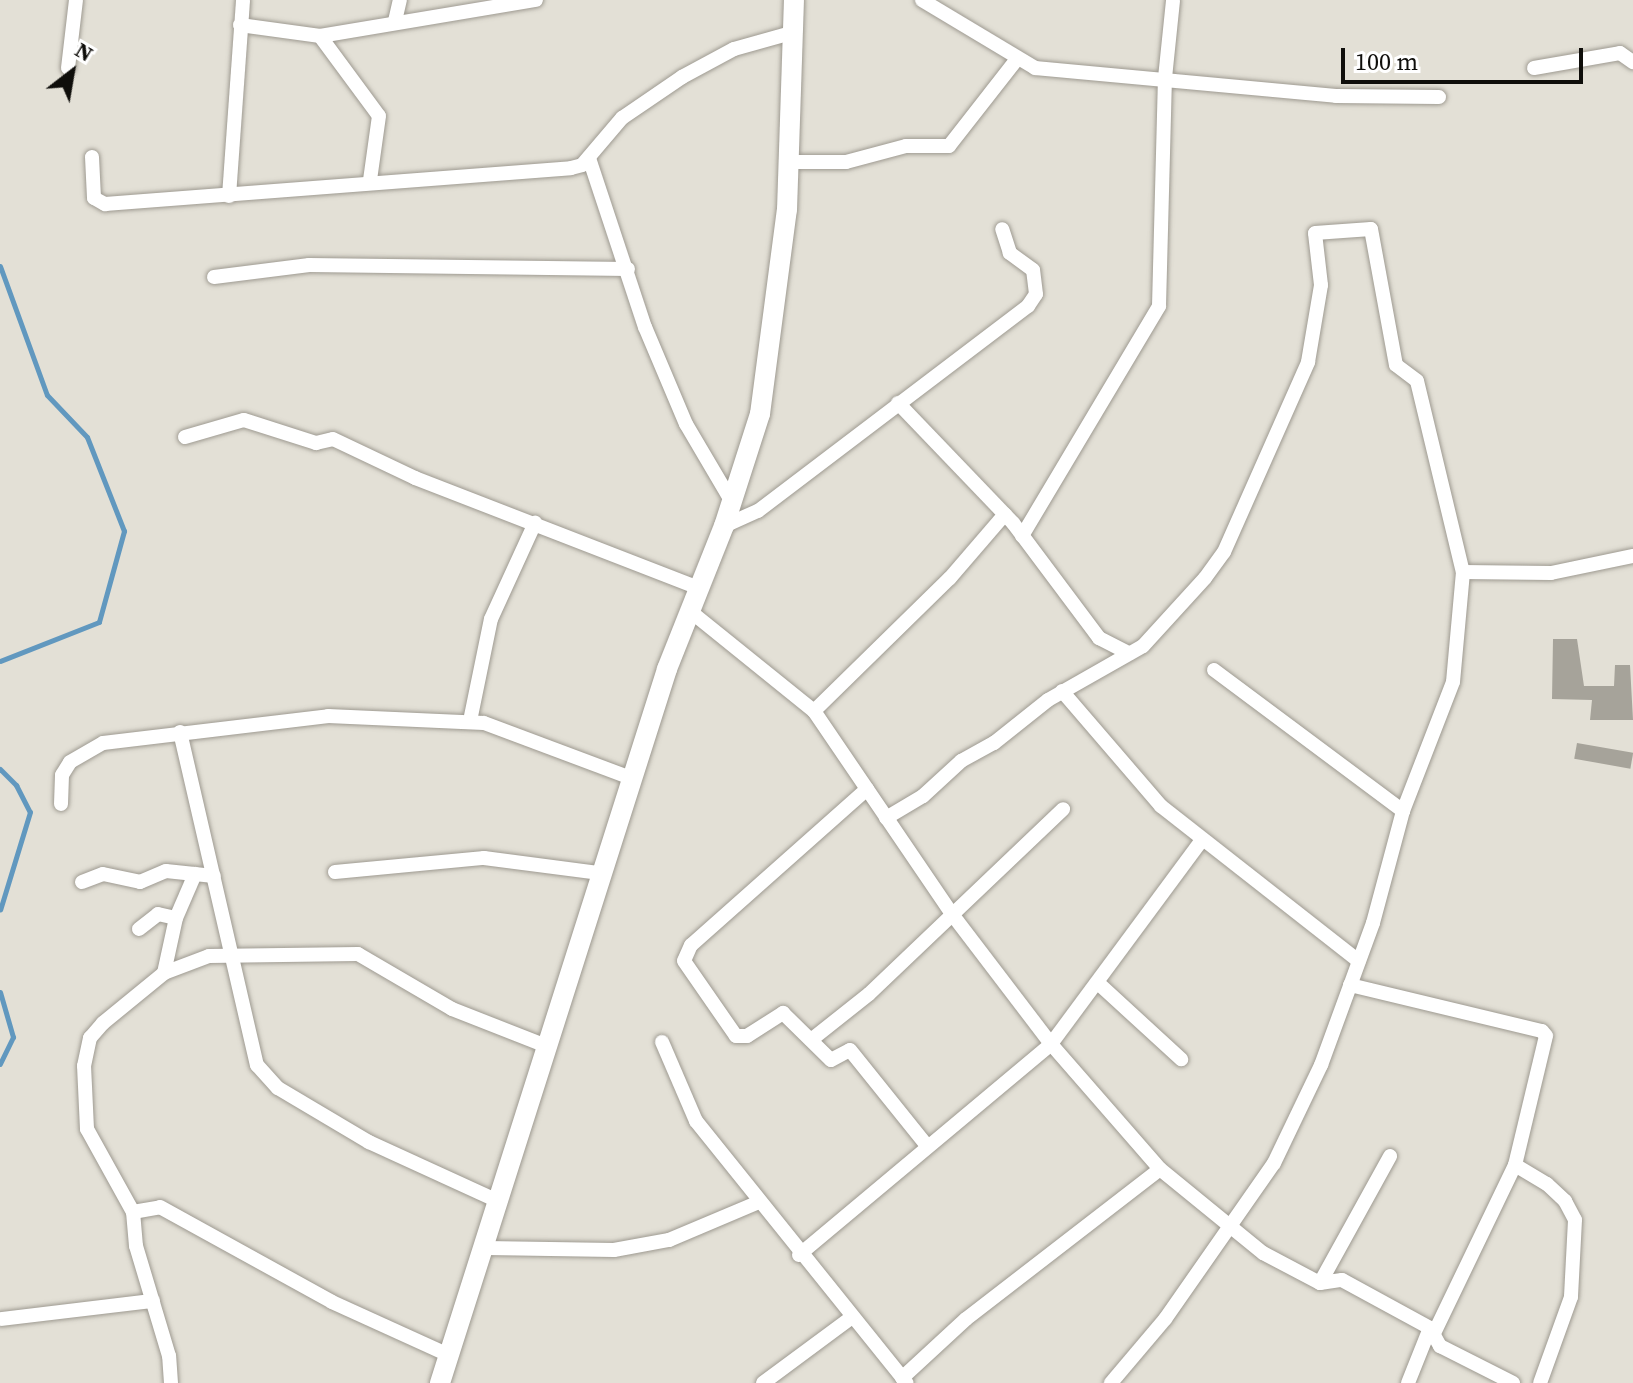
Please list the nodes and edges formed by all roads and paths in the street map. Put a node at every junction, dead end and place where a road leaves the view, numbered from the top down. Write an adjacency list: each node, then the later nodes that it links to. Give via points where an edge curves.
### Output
1 (76, 0): 14 (street)
2 (243, 0): 9 (street)
3 (400, 0): 8 (street)
4 (536, 0): 8 (street)
5 (794, 0): 10 (street)
6 (922, 0): 12 (street)
7 (1173, 0): 16 (street)
8 (395, 21): 11 (street)
9 (240, 25): 11 (street); 22 (street)
10 (795, 32): 19 (street, via 734,49 682,77 622,118); 20 (street)
11 (320, 36): 21 (street, via 379,116)
12 (1017, 59): 16 (street, via 1043,69); 20 (street, via 949,146 906,146 846,162)
13 (1633, 62): 15 (street, via 1620,53)
14 (68, 68)
15 (1534, 68)
16 (1165, 78): 17 (street, via 1336,96); 32 (street, via 1159,306)
17 (1439, 97)
18 (92, 157): 22 (street, via 94,198 99,203)
19 (589, 158): 21 (street, via 571,168); 24 (street)
20 (789, 162): 28 (street, via 760,414)
21 (370, 180): 22 (street)
22 (229, 196)
23 (1002, 229): 26 (street, via 1010,253 1033,270 1036,294 1002,329)
24 (628, 269): 25 (street, via 309,265); 28 (street, via 645,327 686,424)
25 (214, 277)
26 (898, 403): 29 (street); 31 (street, via 758,511)
27 (185, 437): 30 (street, via 244,420 316,443 333,439)
28 (732, 502): 31 (street)
29 (1005, 514): 32 (street); 40 (street, via 950,578)
30 (535, 523): 35 (street); 41 (street, via 491,619)
31 (724, 526): 35 (street)
32 (1022, 536): 37 (street, via 1099,638)
33 (1633, 556): 34 (street, via 1551,573)
34 (1463, 572): 37 (street, via 1417,381 1396,365 1375,233 1364,226 1318,230 1314,238 1321,285 1308,362 1276,441 1224,552 1153,638); 47 (street, via 1453,682)
35 (699, 588): 36 (street)
36 (690, 611): 40 (street); 43 (street)
37 (1129, 653): 39 (street)
38 (1214, 670): 47 (street)
39 (1062, 691): 48 (street); 49 (street, via 1161,806)
40 (814, 711): 44 (street)
41 (470, 721): 42 (street, via 328,716); 43 (street)
42 (180, 732): 45 (street, via 86,749 62,775); 53 (street)
43 (631, 778): 51 (street)
44 (867, 789): 48 (street); 63 (street, via 685,951 684,961 729,1031 747,1036 783,1013)
45 (61, 804)
46 (1063, 809): 55 (street)
47 (1403, 811): 59 (street)
48 (886, 818): 55 (street)
49 (1202, 840): 59 (street); 61 (street)
50 (335, 872): 51 (street, via 484,858)
51 (600, 873): 66 (street)
52 (195, 874): 53 (street); 54 (street, via 166,871 140,882 103,874); 56 (street)
53 (214, 876): 58 (street)
54 (82, 882)
55 (952, 914): 63 (street, via 869,994); 65 (street)
56 (176, 918): 57 (street, via 158,914); 60 (street)
57 (139, 929)
58 (233, 959): 60 (street, via 217,954); 66 (street, via 358,954 452,1009); 72 (street, via 257,1065 278,1088 369,1142)
59 (1359, 961): 62 (street)
60 (164, 973): 74 (street, via 90,1038 84,1066 87,1129)
61 (1098, 983): 65 (street); 67 (street)
62 (1350, 985): 70 (street, via 1545,1033); 75 (street, via 1321,1065 1274,1163)
63 (811, 1040): 68 (street, via 831,1060 850,1050)
64 (662, 1042): 73 (street, via 690,1113)
65 (1051, 1044): 68 (street); 71 (street)
66 (549, 1047): 72 (street)
67 (1181, 1059)
68 (928, 1147): 77 (street)
69 (1390, 1156): 78 (street)
70 (1515, 1165): 82 (street); 91 (street, via 1547,1184 1575,1220 1571,1297)
71 (1160, 1169): 75 (street); 84 (street, via 966,1319)
72 (500, 1202): 76 (street)
73 (759, 1202): 76 (street, via 669,1240 614,1250); 77 (street)
74 (133, 1212): 79 (street, via 136,1246); 83 (street, via 160,1207 332,1302)
75 (1234, 1225): 78 (street, via 1263,1253); 88 (street)
76 (486, 1248): 83 (street)
77 (799, 1255): 80 (street)
78 (1320, 1283): 82 (street, via 1342,1280)
79 (153, 1301): 81 (street); 85 (street)
80 (851, 1318): 84 (street); 87 (street)
81 (1, 1319)
82 (1432, 1331): 89 (street); 90 (street, via 1440,1346)
83 (449, 1355): 86 (street)
84 (905, 1380)
85 (171, 1383)
86 (440, 1383)
87 (763, 1383)
88 (1111, 1383)
89 (1408, 1383)
90 (1513, 1383)
91 (1540, 1383)

